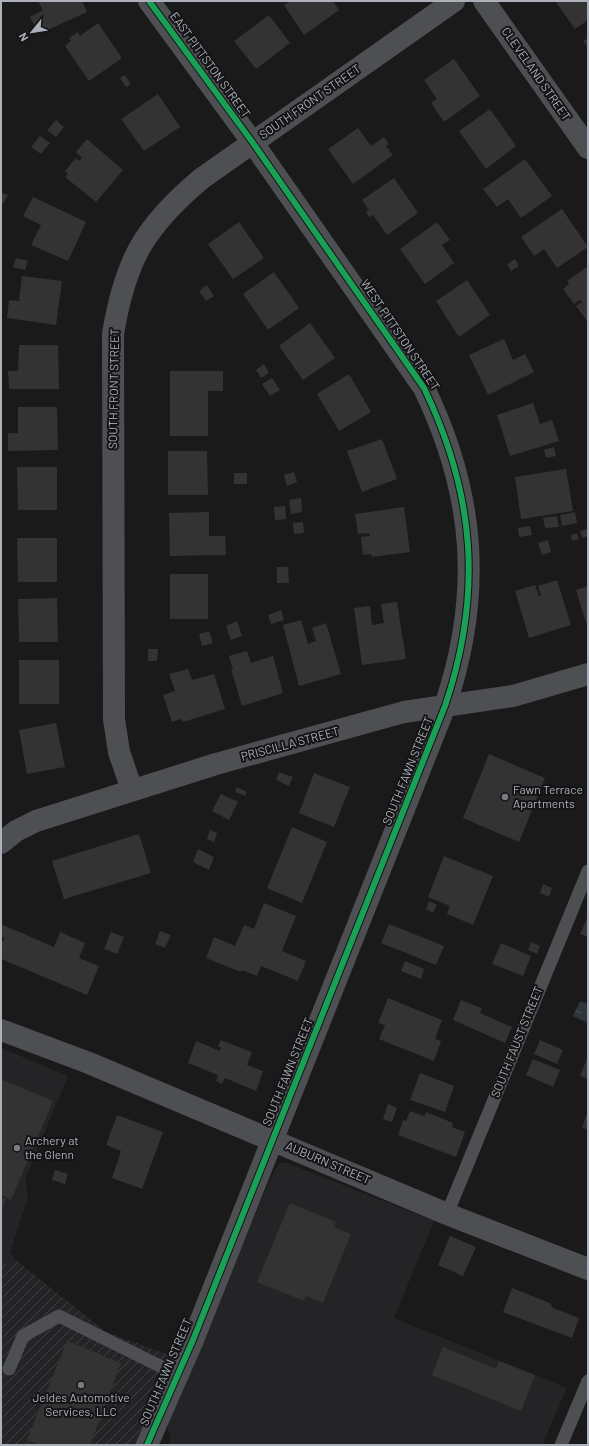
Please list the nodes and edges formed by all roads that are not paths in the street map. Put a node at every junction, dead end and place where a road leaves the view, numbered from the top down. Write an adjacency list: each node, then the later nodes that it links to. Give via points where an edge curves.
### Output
1 (149, 1): 4 (street, EAST PITTSTON STREET)
2 (454, 1): 4 (street, SOUTH FRONT STREET)
3 (484, 1): 5 (street, CLEVELAND STREET)
4 (253, 143): 7 (street, WEST PITTSTON STREET, via 424,388 442,424 458,477 467,531 470,572 466,626 454,680); 8 (street, SOUTH FRONT STREET, via 201,179 160,218 130,266 119,299 113,334 114,718 119,752)
5 (587, 145)
6 (588, 674): 7 (street, PRISCILLA STREET, via 513,696)
7 (445, 706): 8 (street, PRISCILLA STREET, via 404,712); 12 (street, SOUTH FAWN STREET)
8 (132, 790): 9 (street, PRISCILLA STREET, via 36,820)
9 (1, 843)
10 (588, 871): 13 (lane, SOUTH FAUST STREET)
11 (1, 1030): 12 (street, AUBURN STREET, via 89,1063)
12 (273, 1139): 13 (street, AUBURN STREET); 16 (street, SOUTH FAWN STREET)
13 (447, 1214): 14 (street, AUBURN STREET)
14 (588, 1269)
15 (9, 1369): 16 (lane, via 23,1336 59,1316)
16 (178, 1375): 18 (street, SOUTH FAWN STREET)
17 (588, 1381): 19 (lane)
18 (147, 1445)
19 (561, 1445)

